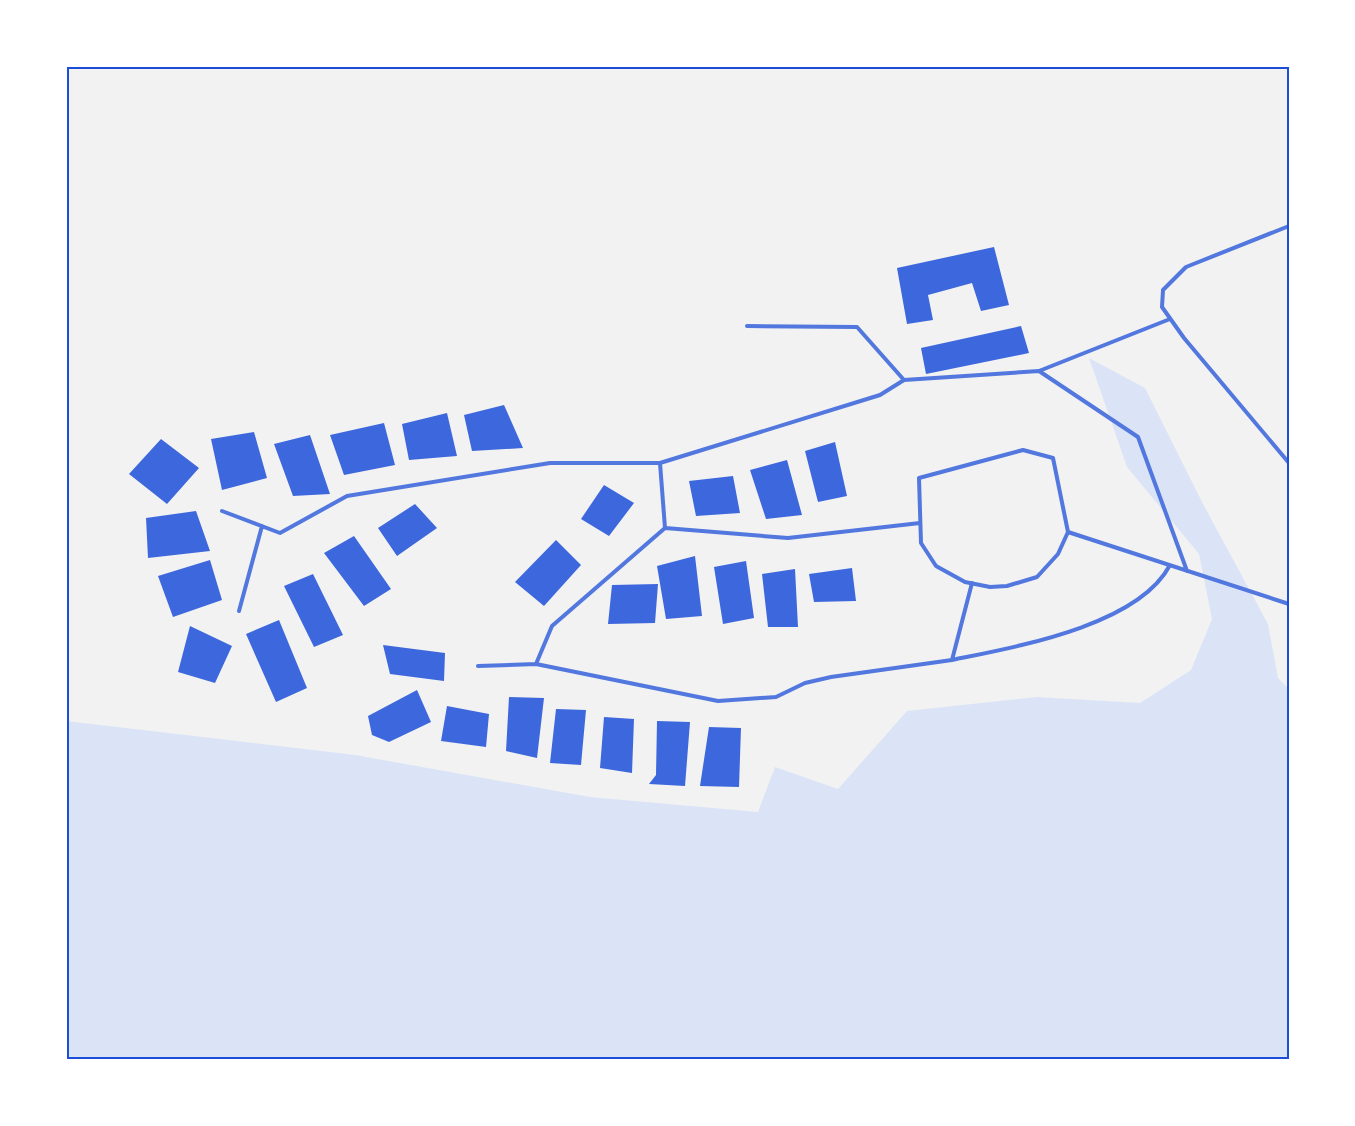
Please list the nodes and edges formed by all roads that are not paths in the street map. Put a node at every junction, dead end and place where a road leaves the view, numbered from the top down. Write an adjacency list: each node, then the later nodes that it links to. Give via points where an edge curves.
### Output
1 (1289, 226): 2 (lane, via 1186,267 1162,290 1162,307)
2 (1170, 319): 4 (lane); 6 (lane)
3 (747, 326): 5 (lane, via 857,327)
4 (1039, 371): 5 (lane); 14 (lane, via 1138,437)
5 (904, 380): 7 (lane, via 880,395)
6 (1289, 462)
7 (660, 463): 10 (lane, via 540,464 347,496 280,533); 11 (lane)
8 (222, 511): 10 (lane)
9 (920, 523): 11 (lane, via 788,538); 12 (lane, via 919,478 1023,450 1053,458); 15 (lane, via 921,543 936,566)
10 (262, 526): 17 (lane)
11 (665, 528): 19 (lane, via 552,626)
12 (1068, 532): 13 (lane); 15 (lane, via 1058,554 1037,577 1007,586)
13 (1170, 565): 14 (lane); 18 (lane, via 1162,580 1130,607 1041,642)
14 (1187, 571): 16 (lane)
15 (972, 583): 18 (lane)
16 (1289, 604)
17 (239, 611)
18 (952, 660): 19 (lane, via 831,677 806,683 776,697 718,701)
19 (536, 664): 20 (lane)
20 (478, 666)

